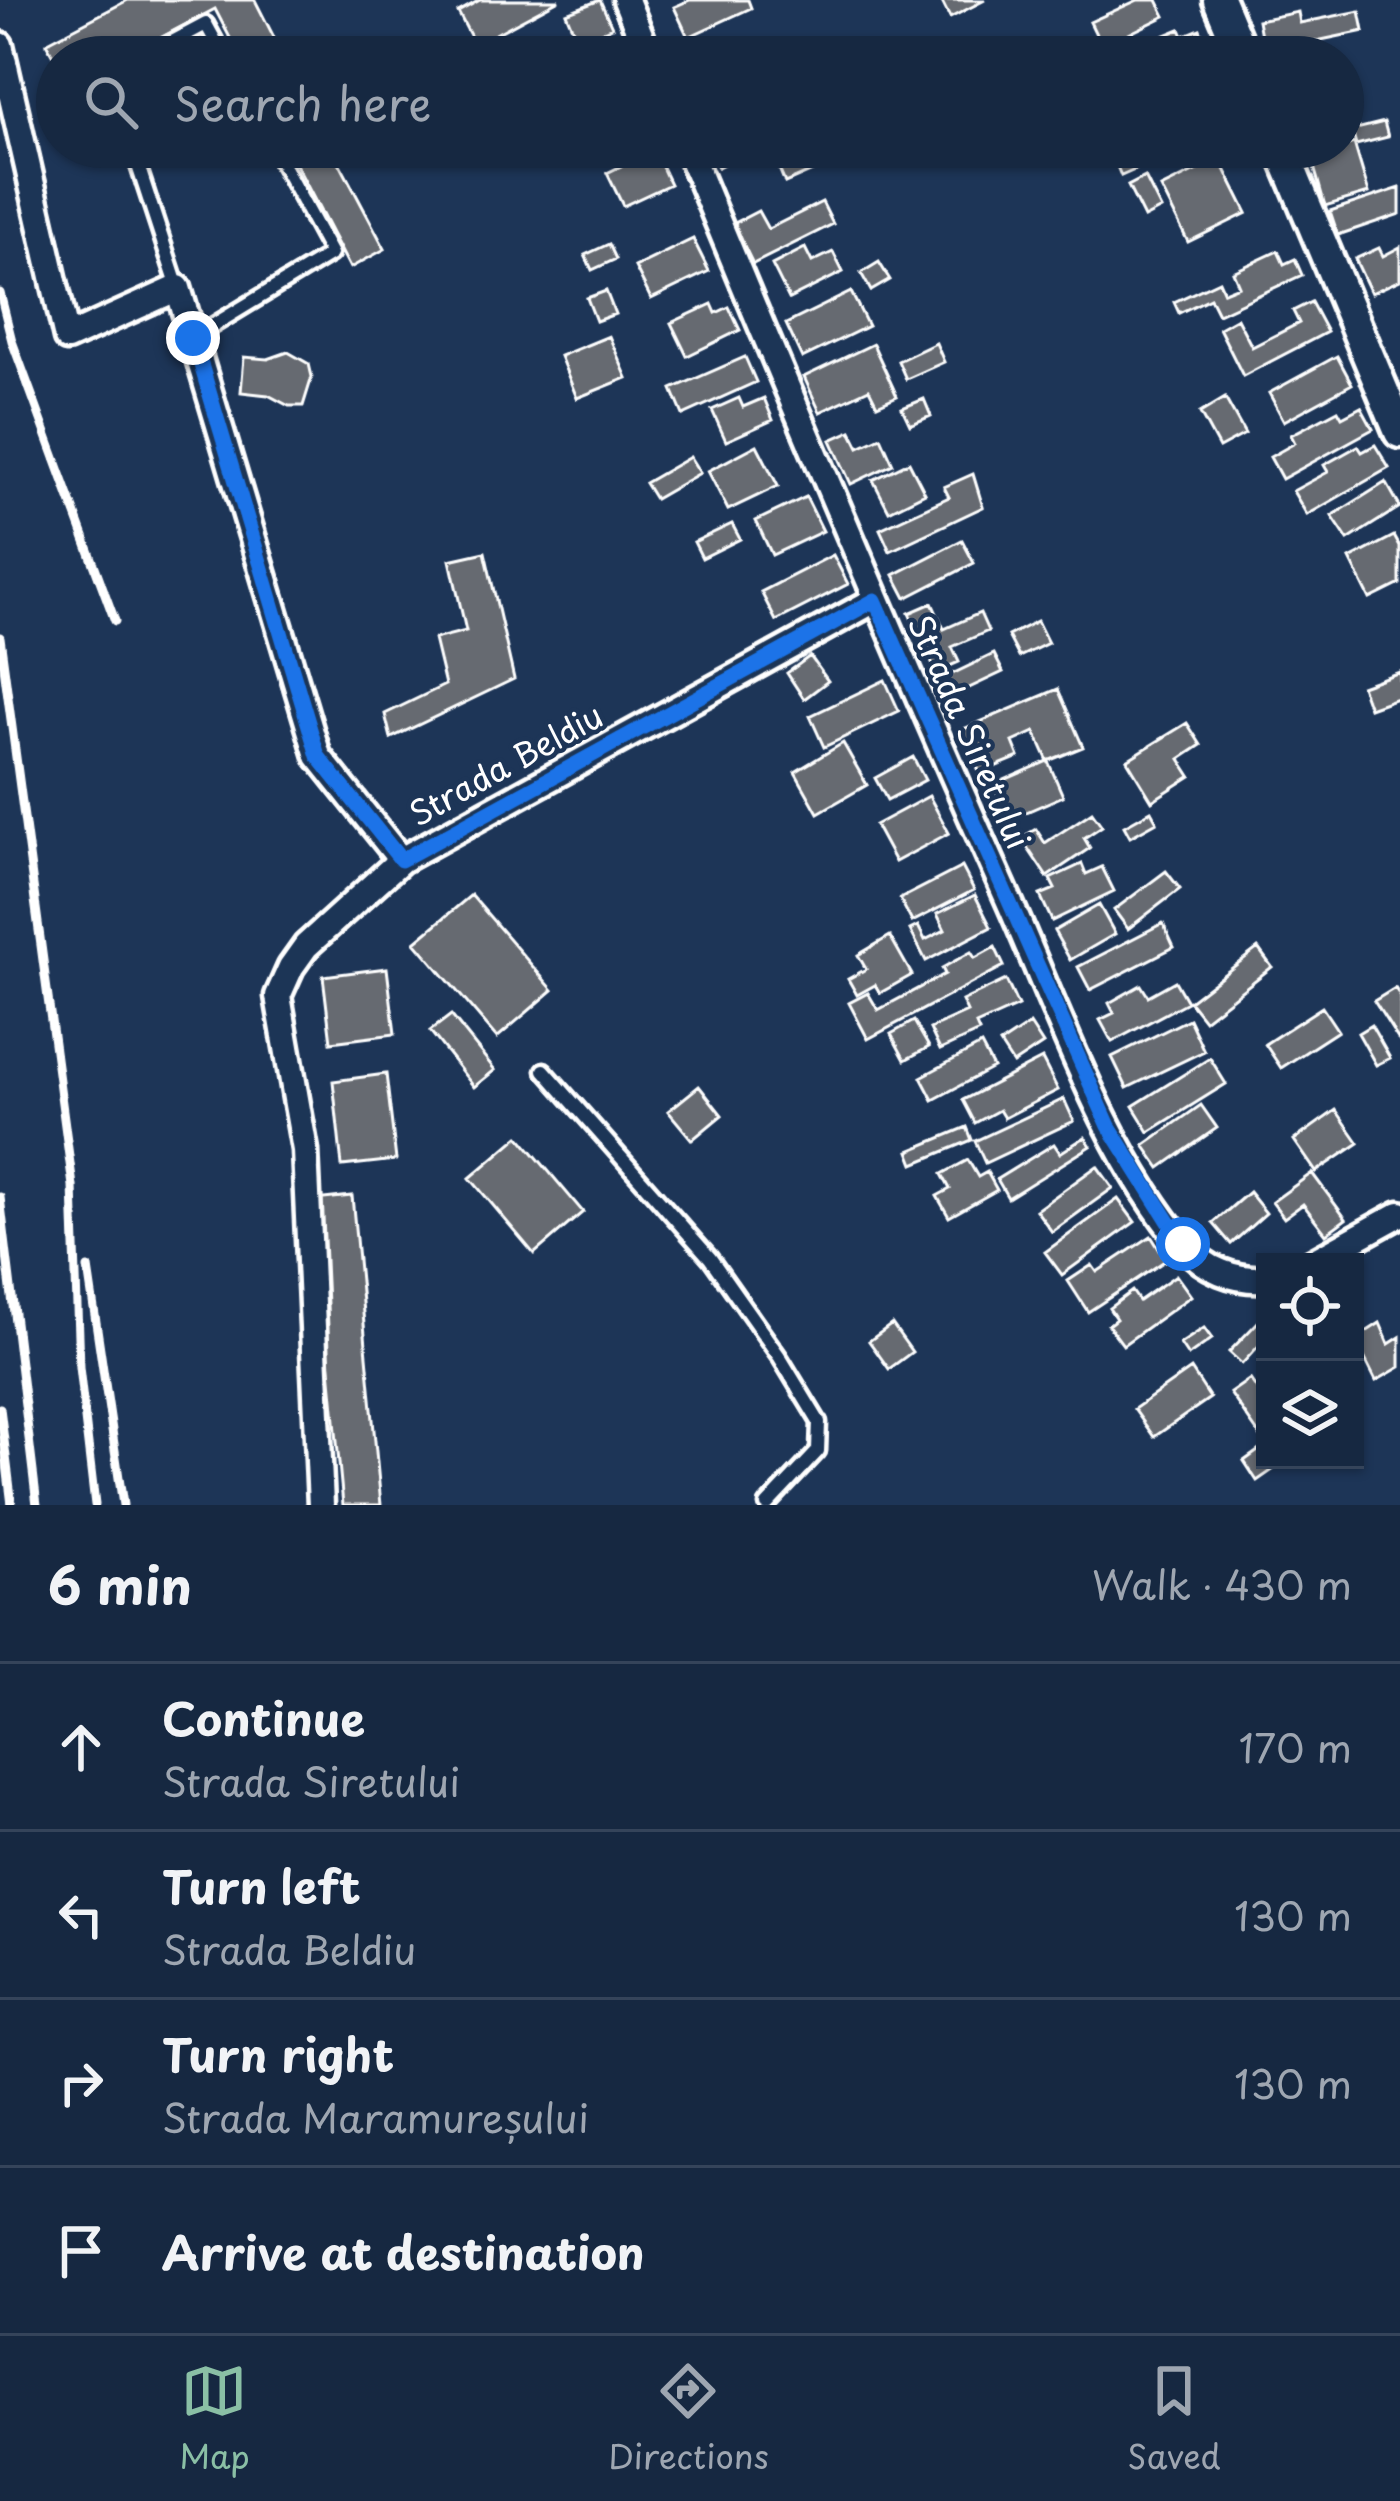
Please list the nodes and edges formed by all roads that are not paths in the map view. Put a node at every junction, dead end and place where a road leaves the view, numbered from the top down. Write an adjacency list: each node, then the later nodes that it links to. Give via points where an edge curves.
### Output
1 (626, 0): 5 (street)
2 (1219, 0): 6 (street)
3 (183, 36): 4 (lane, via 206,24)
4 (213, 36)
5 (641, 36)
6 (1234, 36)
7 (0, 45): 12 (street, via 67,338)
8 (139, 168): 12 (lane)
9 (284, 168): 13 (lane, via 331,254)
10 (696, 168): 15 (street, Strada Siretului)
11 (1290, 168): 14 (street)
12 (178, 288): 13 (street)
13 (193, 338): 16 (street, via 318,756)
14 (1400, 432)
15 (875, 600): 16 (street, Strada Beldiu); 20 (street, Strada Siretului, via 1129,1163 1201,1262)
16 (401, 860): 21 (street, Strada Beldiu, via 306,946 278,996 305,1150)
17 (544, 1070): 22 (lane, via 710,1258 819,1422 818,1451)
18 (1400, 1214): 19 (street)
19 (1329, 1253)
20 (1256, 1279)
21 (321, 1505)
22 (766, 1505)

